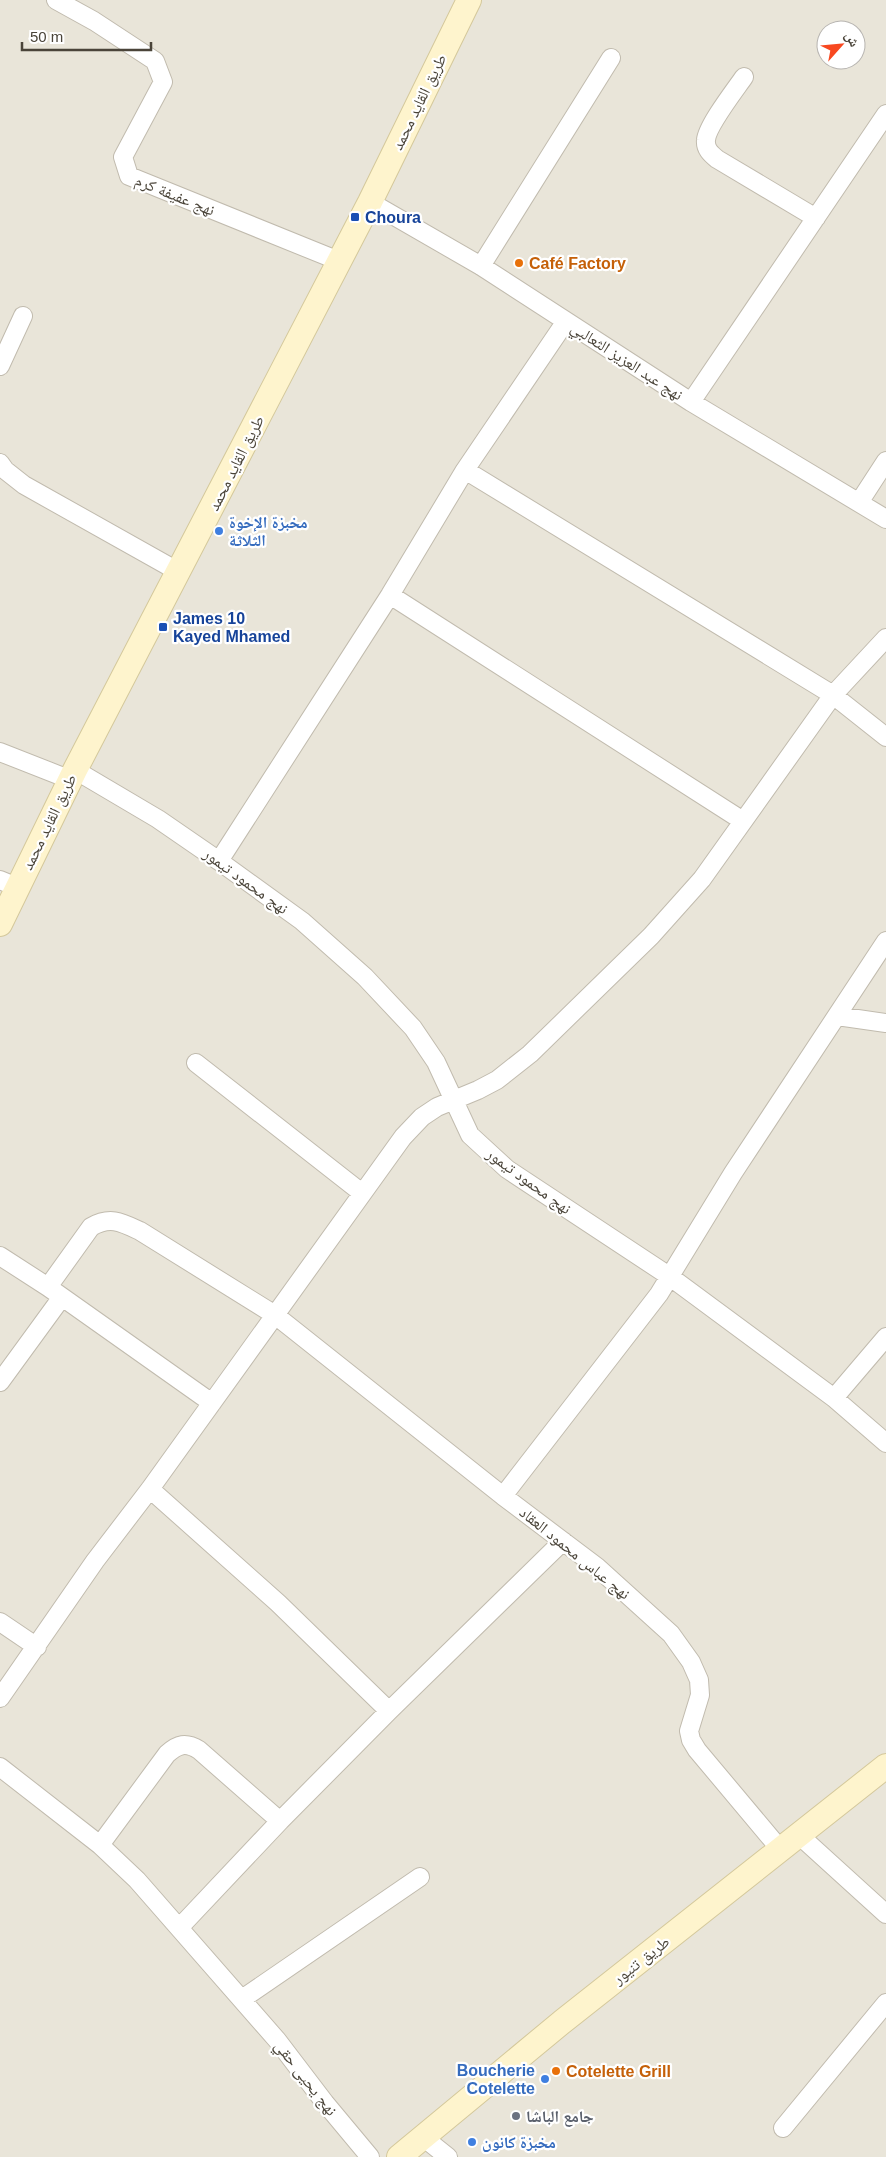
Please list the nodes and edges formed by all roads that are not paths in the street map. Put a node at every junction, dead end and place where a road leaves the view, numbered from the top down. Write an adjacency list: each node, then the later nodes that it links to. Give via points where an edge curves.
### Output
1 (56, 0): 8 (street, نهج عفيفة كرم, via 155,61 163,82 124,157 129,176)
2 (469, 0): 6 (main road, طريق القايد محمد)
3 (611, 58): 9 (street)
4 (744, 77): 7 (street, via 710,129 707,148 717,159)
5 (886, 114): 7 (street)
6 (370, 202): 8 (main road, طريق القايد محمد); 9 (street, نهج عبد العزيز الثعالبي)
7 (816, 218): 13 (street)
8 (339, 261): 19 (main road, طريق القايد محمد)
9 (480, 266): 11 (street, نهج عبد العزيز الثعالبي)
10 (23, 316): 12 (street)
11 (566, 321): 13 (street, نهج عبد العزيز الثعالبي); 16 (street)
12 (0, 366)
13 (691, 402): 17 (street, نهج عبد العزيز الثعالبي)
14 (886, 461): 17 (street)
15 (0, 464): 19 (street, via 29,488)
16 (465, 470): 20 (street); 22 (street)
17 (860, 501): 18 (street, نهج عبد العزيز الثعالبي)
18 (886, 519)
19 (180, 572): 25 (main road, طريق القايد محمد)
20 (390, 595): 26 (street); 27 (street)
21 (886, 638): 22 (street)
22 (833, 694): 23 (street); 26 (street)
23 (886, 737)
24 (0, 752): 25 (street, نهج محمود تيمور)
25 (73, 775): 27 (street, نهج محمود تيمور, via 158,820); 28 (main road, طريق القايد محمد)
26 (743, 821): 34 (street, via 702,879 590,997 530,1054 497,1080)
27 (219, 861): 34 (street, نهج محمود تيمور, via 302,921 365,977 413,1028 436,1062)
28 (8, 883): 29 (main road, طريق القايد محمد)
29 (0, 924)
30 (886, 941): 31 (street)
31 (837, 1016): 32 (street); 37 (street)
32 (886, 1023)
33 (196, 1063): 35 (street)
34 (455, 1100): 35 (street, via 422,1117 403,1137); 37 (street, نهج محمود تيمور, via 470,1135 507,1169)
35 (362, 1193): 39 (street)
36 (0, 1256): 38 (street)
37 (669, 1276): 42 (street, نهج محمود تيمور); 46 (street, via 644,1317)
38 (55, 1292): 39 (street, نهج عباس محمود العقاد, via 91,1227 111,1220 140,1231); 41 (street, نهج عباس محمود العقاد); 43 (street)
39 (275, 1315): 43 (street); 46 (street, نهج عباس محمود العقاد)
40 (886, 1337): 42 (street)
41 (0, 1382)
42 (834, 1398): 44 (street, نهج محمود تيمور)
43 (212, 1403): 45 (street)
44 (886, 1443)
45 (150, 1489): 49 (street, via 95,1561); 51 (street, via 278,1604)
46 (503, 1496): 47 (street, نهج عباس محمود العقاد)
47 (562, 1541): 51 (street); 57 (street, نهج عباس محمود العقاد, via 671,1634 691,1662 699,1680 700,1695 689,1731 691,1740)
48 (0, 1622): 49 (street)
49 (37, 1647): 50 (street)
50 (0, 1698)
51 (389, 1711): 54 (street)
52 (886, 1766): 55 (main road, طريق تنيور)
53 (0, 1767): 56 (street, نهج يحيى حقي)
54 (280, 1822): 56 (street, via 199,1750 182,1745 167,1754); 60 (street)
55 (799, 1835): 57 (main road, طريق تنيور); 59 (street)
56 (100, 1845): 60 (street, نهج يحيى حقي, via 138,1880)
57 (780, 1849): 64 (main road, طريق تنيور)
58 (420, 1876): 61 (street)
59 (886, 1914)
60 (180, 1928): 61 (street, نهج يحيى حقي)
61 (242, 2000): 65 (street, نهج يحيى حقي)
62 (886, 2003): 63 (street)
63 (783, 2128)
64 (423, 2137): 66 (main road, طريق تنيور); 67 (street)
65 (370, 2157)
66 (399, 2157)
67 (448, 2157)

